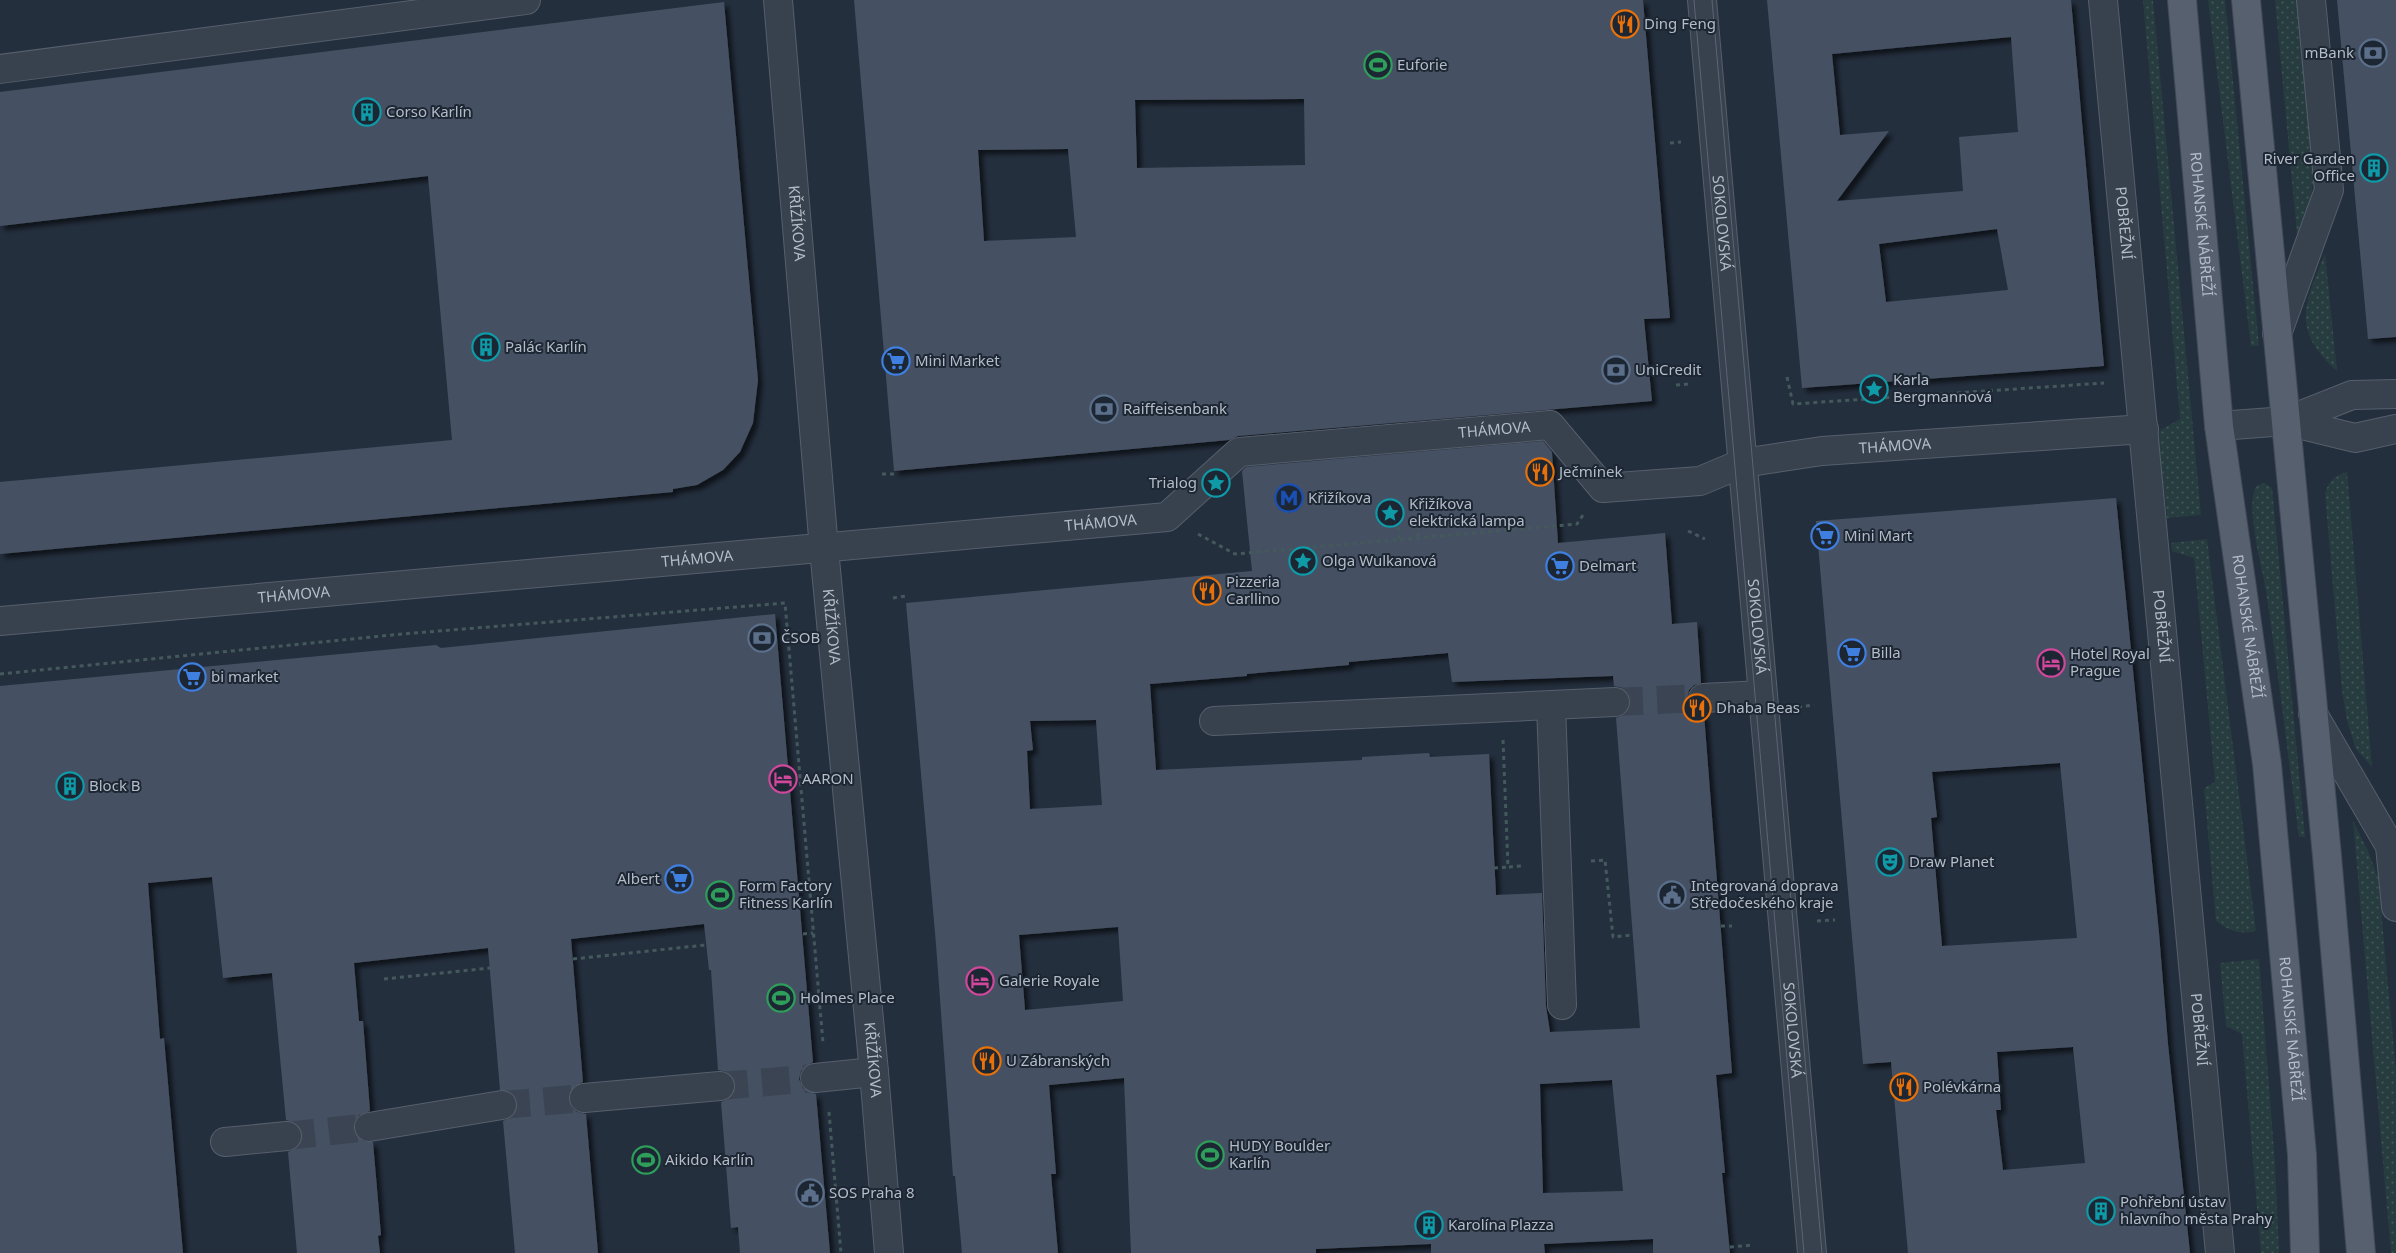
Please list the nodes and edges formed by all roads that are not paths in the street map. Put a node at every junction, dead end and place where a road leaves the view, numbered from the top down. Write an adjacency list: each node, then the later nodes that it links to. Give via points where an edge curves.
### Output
1 (526, 0): 8 (street)
2 (778, 0): 16 (street, KŘIŽÍKOVA)
3 (1702, 0): 15 (street, SOKOLOVSKÁ)
4 (2103, 0): 13 (street, POBŘEŽNÍ)
5 (2182, 0): 12 (main road, ROHANSKÉ NÁBŘEŽÍ)
6 (2246, 0): 9 (main road)
7 (2311, 0): 9 (street, via 2329,190)
8 (0, 69)
9 (2276, 334): 11 (main road)
10 (2396, 394): 11 (street, via 2352,395)
11 (2286, 421): 12 (street); 14 (street, via 2355,438); 22 (main road)
12 (2219, 426): 37 (main road, ROHANSKÉ NÁBŘEŽÍ, via 2267,764 2302,1155)
13 (2144, 429): 15 (street, THÁMOVA, via 1822,451); 36 (street, POBŘEŽNÍ)
14 (2396, 429)
15 (1743, 463): 16 (street, THÁMOVA, via 1700,482 1603,488 1550,425 1239,452 1167,517); 18 (street, SOKOLOVSKÁ)
16 (824, 549): 17 (street, THÁMOVA); 26 (street, KŘIŽÍKOVA)
17 (0, 621)
18 (1763, 695): 19 (street); 35 (street, SOKOLOVSKÁ)
19 (1703, 698)
20 (1615, 702): 21 (street)
21 (1550, 705): 23 (street); 25 (street)
22 (2313, 714): 24 (street, via 2390,846); 38 (main road)
23 (1214, 720)
24 (2396, 907)
25 (1562, 1005)
26 (874, 1072): 27 (street); 34 (street, KŘIŽÍKOVA)
27 (820, 1078)
28 (720, 1086): 29 (street)
29 (584, 1098)
30 (502, 1105): 31 (street)
31 (369, 1127)
32 (287, 1136): 33 (street)
33 (225, 1142)
34 (889, 1253)
35 (1812, 1253)
36 (2220, 1253)
37 (2305, 1253)
38 (2360, 1253)

